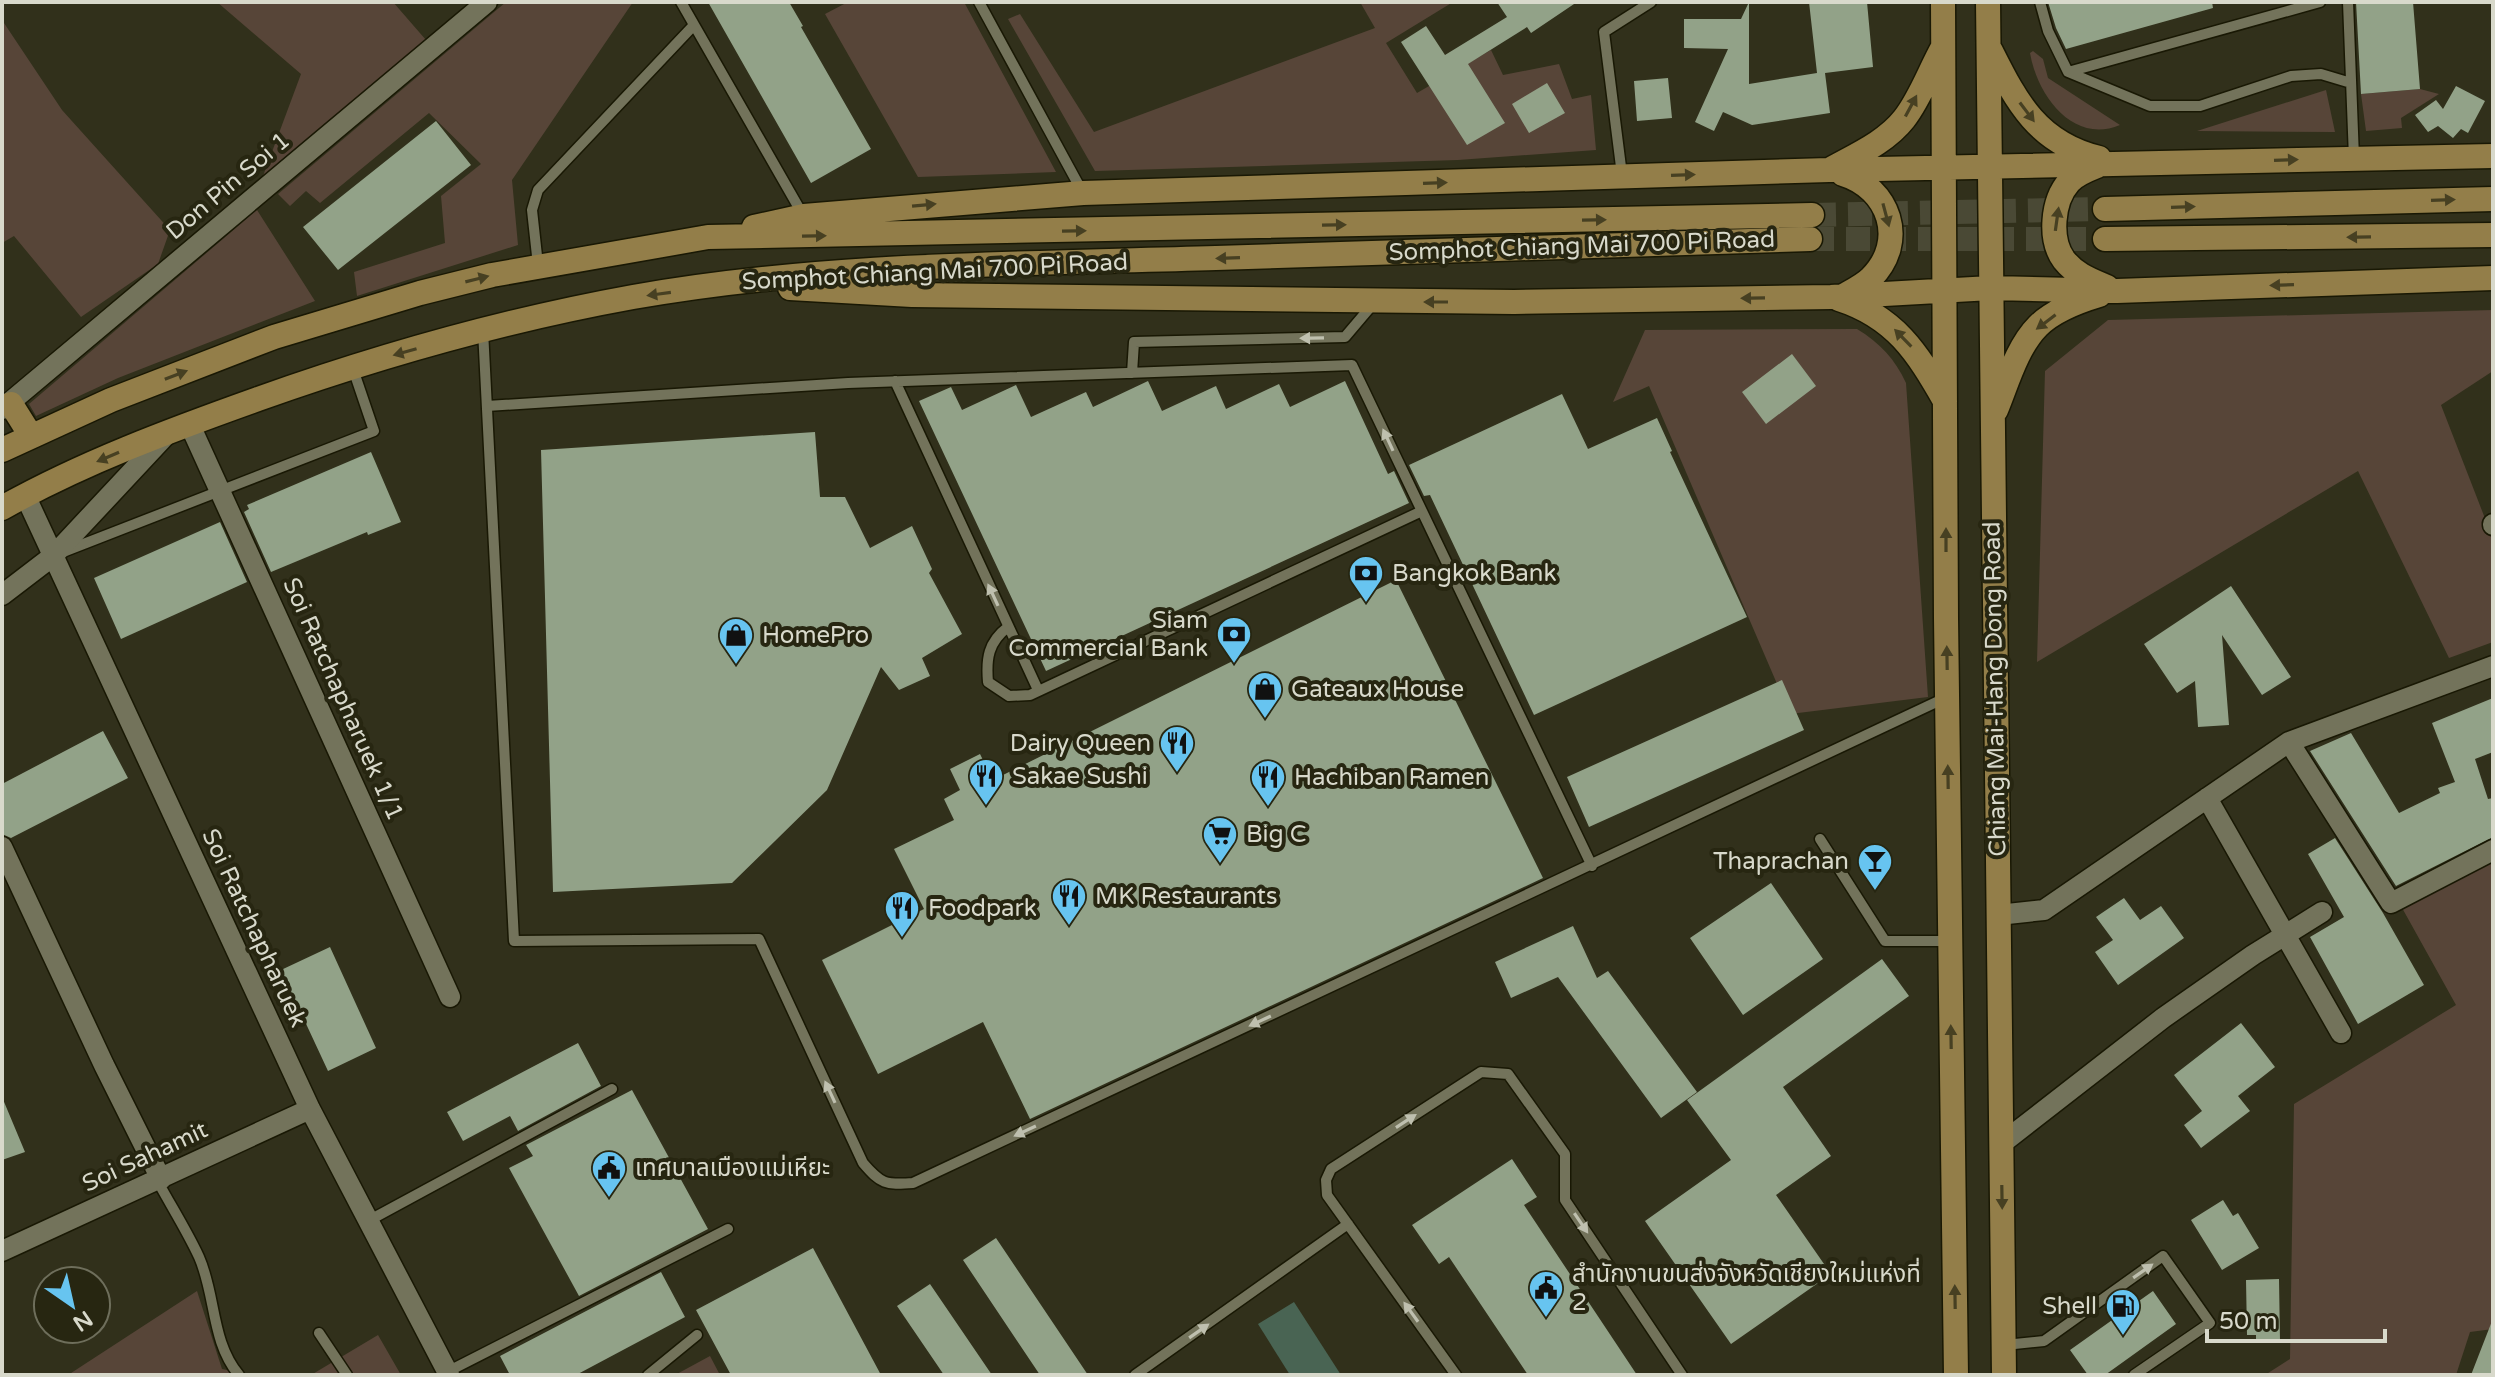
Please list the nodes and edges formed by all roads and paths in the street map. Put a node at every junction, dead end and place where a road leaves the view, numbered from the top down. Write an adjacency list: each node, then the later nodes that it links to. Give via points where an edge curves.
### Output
1 (487, 2): 42 (street, Don Pin Soi 1)
2 (681, 2): 10 (lane)
3 (979, 2): 22 (lane)
4 (1651, 2): 21 (lane, via 1604,32)
5 (1943, 2): 11 (main road, Chiang Mai-Hang Dong Road)
6 (1988, 2): 12 (main road, Chiang Mai-Hang Dong Road)
7 (2040, 2): 13 (lane)
8 (2320, 2): 13 (lane)
9 (2348, 2): 14 (lane)
10 (694, 25): 25 (lane); 29 (lane, via 538,190 532,210)
11 (1944, 44): 19 (main road, one-way to 11, via 1892,131 1905,117); 20 (main road, Chiang Mai-Hang Dong Road)
12 (1988, 45): 17 (main road, one-way to 17, via 2029,118 2063,145); 18 (main road, Chiang Mai-Hang Dong Road)
13 (2068, 72): 14 (lane, via 2150,106 2200,106 2291,76 2321,74)
14 (2351, 83): 16 (lane)
15 (2493, 156): 16 (main road)
16 (2354, 158): 17 (main road, one-way to 16)
17 (2113, 164): 18 (main road); 34 (main road, one-way to 17, via 2082,277 2063,259 2054,238 2055,216 2070,182 2083,172)
18 (1990, 168): 20 (main road); 32 (main road, Chiang Mai-Hang Dong Road)
19 (1829, 170): 20 (main road); 21 (main road, one-way to 19); 35 (main road, one-way to 35, via 1871,188 1883,202 1890,232 1883,261 1869,280)
20 (1946, 170): 33 (main road, Chiang Mai-Hang Dong Road)
21 (1622, 177): 22 (main road, one-way to 21)
22 (1083, 193): 25 (main road, one-way to 22)
23 (2493, 199): 24 (main road, one-way to 23)
24 (2105, 209)
25 (804, 216): 27 (main road)
26 (2493, 235): 28 (main road, one-way to 28)
27 (708, 237): 29 (main road, Somphot Chiang Mai 700 Pi Road); 31 (main road, Somphot Chiang Mai 700 Pi Road, one-way to 31, via 1811,227 928,267)
28 (2105, 239)
29 (538, 265): 46 (main road, Somphot Chiang Mai 700 Pi Road, one-way to 29, via 274,337 420,293)
30 (2493, 278): 34 (main road, one-way to 34)
31 (736, 283): 36 (main road, via 912,295); 37 (main road, Somphot Chiang Mai 700 Pi Road, one-way to 37, via 633,297)
32 (1991, 288): 33 (main road); 34 (main road); 44 (main road, Chiang Mai-Hang Dong Road)
33 (1946, 290): 35 (main road); 41 (main road, Chiang Mai-Hang Dong Road)
34 (2117, 291): 44 (main road, one-way to 44, via 2078,302 2038,325)
35 (1837, 296): 36 (main road, one-way to 36); 41 (main road, one-way to 35, via 1898,332)
36 (1374, 303): 39 (lane, one-way to 39, via 1345,337 1134,342)
37 (483, 330): 38 (main road, Somphot Chiang Mai 700 Pi Road, one-way to 38); 43 (lane)
38 (352, 367): 45 (main road, Somphot Chiang Mai 700 Pi Road); 48 (lane, via 374,431)
39 (1132, 373): 40 (lane); 51 (lane, one-way to 39, via 1352,365)
40 (895, 381): 43 (lane); 54 (lane, one-way to 40)
41 (1946, 403): 57 (main road, Chiang Mai-Hang Dong Road, one-way to 41)
42 (6, 406): 46 (main road)
43 (487, 406): 63 (lane, one-way to 43, via 913,1183 878,1181 863,1163 759,939 514,941)
44 (1992, 419): 65 (main road, Chiang Mai-Hang Dong Road)
45 (179, 427): 48 (street, Soi Ratchapharuek 1/1); 49 (main road, Somphot Chiang Mai 700 Pi Road, one-way to 49); 52 (street)
46 (31, 436): 47 (main road, Somphot Chiang Mai 700 Pi Road)
47 (2, 450)
48 (221, 492): 52 (lane); 68 (street, Soi Ratchapharuek 1/1)
49 (25, 495): 50 (main road, Somphot Chiang Mai 700 Pi Road); 52 (street, Soi Ratchapharuek)
50 (2, 508)
51 (1422, 511): 56 (lane); 63 (lane)
52 (53, 556): 53 (street); 71 (street, Soi Ratchapharuek)
53 (2, 595)
54 (1008, 627): 56 (lane); 56 (lane, via 986,657 988,682 1009,696)
55 (2493, 666): 58 (street)
56 (1038, 690)
57 (1947, 697): 63 (lane); 67 (main road, Chiang Mai-Hang Dong Road, one-way to 57)
58 (2289, 742): 59 (street); 62 (street, via 2391,903)
59 (2207, 798): 65 (street, via 2044,910); 66 (street)
60 (1820, 839): 67 (lane, via 1885,941)
61 (2, 847): 73 (street)
62 (2493, 850)
63 (1592, 866)
64 (2322, 912): 66 (street)
65 (1998, 915): 72 (main road, Chiang Mai-Hang Dong Road)
66 (2284, 936): 69 (street); 72 (street, via 2163,1018)
67 (1950, 941): 88 (main road, Chiang Mai-Hang Dong Road, one-way to 67)
68 (450, 997)
69 (2341, 1033)
70 (612, 1089): 74 (lane)
71 (310, 1109): 73 (street, Soi Sahamit); 74 (street, Soi Ratchapharuek)
72 (2001, 1144): 80 (main road, Chiang Mai-Hang Dong Road, one-way to 80)
73 (159, 1180): 77 (street, Soi Sahamit); 81 (lane, via 200,1259 217,1329)
74 (368, 1221): 82 (street, Soi Ratchapharuek)
75 (1348, 1224): 85 (lane, one-way to 75); 86 (lane, one-way to 75); 87 (lane, one-way to 87, via 1327,1195 1331,1169 1481,1072 1508,1074 1565,1154 1565,1200)
76 (728, 1229): 82 (lane)
77 (2, 1251)
78 (319, 1333): 83 (lane)
79 (697, 1335): 84 (lane)
80 (2003, 1345): 89 (main road, Chiang Mai-Hang Dong Road); 90 (lane, one-way to 90, via 2044,1341 2163,1256 2210,1323)
81 (235, 1373)
82 (446, 1374)
83 (347, 1375)
84 (648, 1375)
85 (1135, 1375)
86 (1456, 1375)
87 (1682, 1375)
88 (1956, 1375)
89 (2004, 1375)
90 (2134, 1375)

